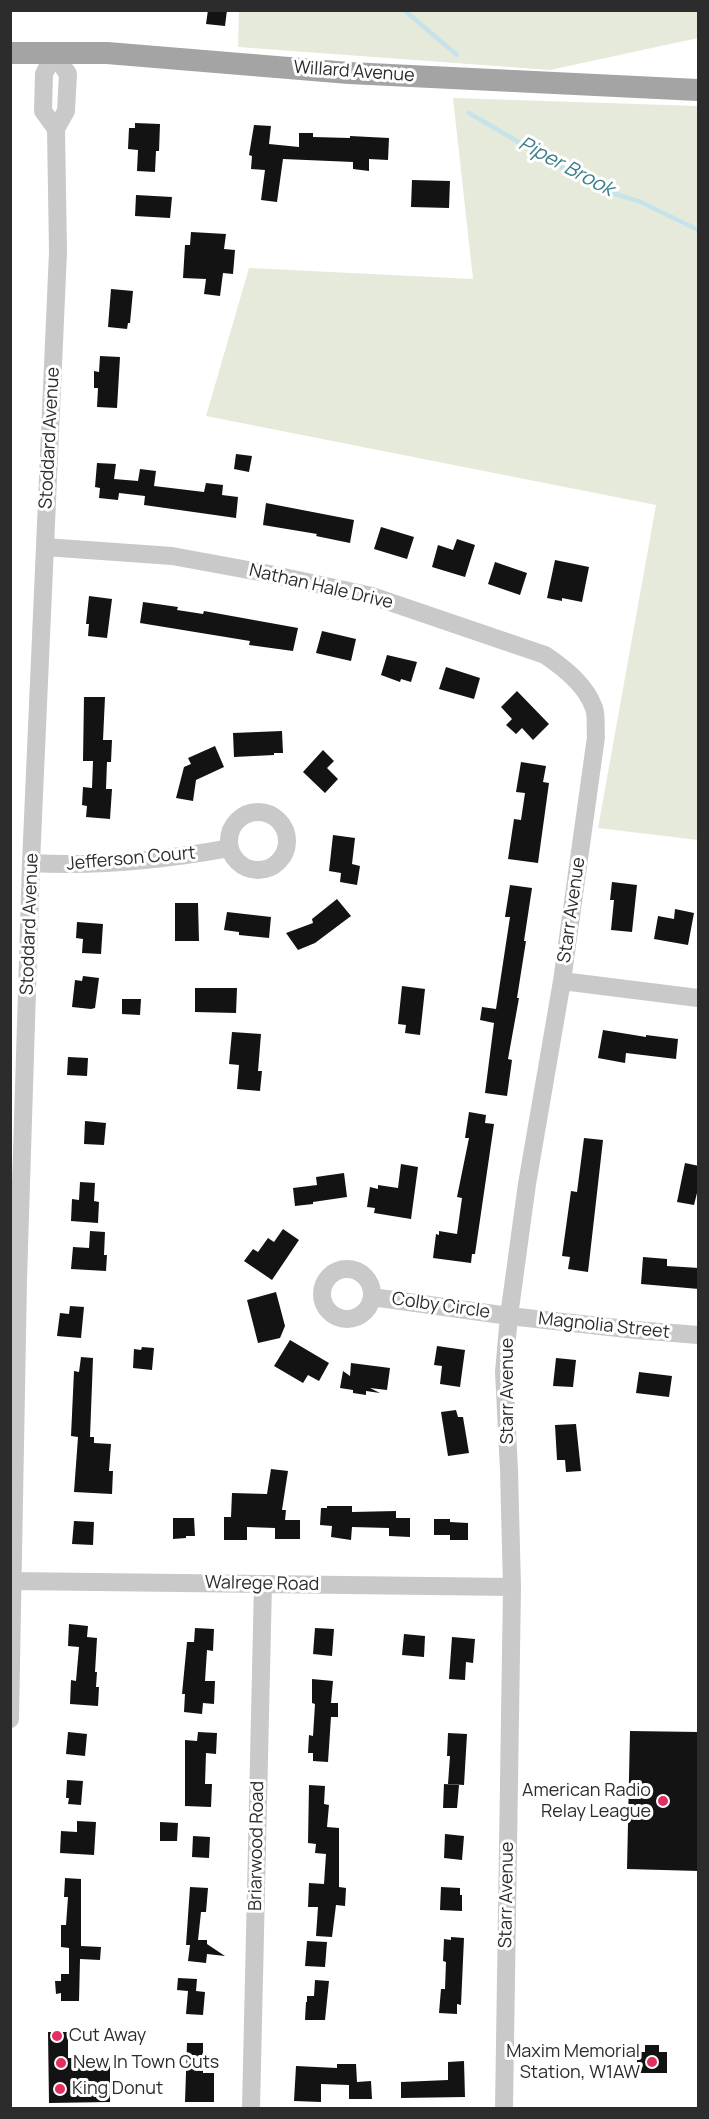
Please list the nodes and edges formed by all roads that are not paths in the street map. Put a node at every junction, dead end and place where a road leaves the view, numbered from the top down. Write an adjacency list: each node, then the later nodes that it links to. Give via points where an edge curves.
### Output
1 (10, 53): 2 (main road, Willard Avenue)
2 (54, 54): 3 (main road, Willard Avenue, via 107,53 349,73); 4 (street, Stoddard Avenue, via 68,74 66,111 56,129 58,252)
3 (699, 90)
4 (45, 547): 5 (street, Nathan Hale Drive, via 172,556 372,596 545,655); 7 (street, Stoddard Avenue)
5 (579, 685): 8 (street, Starr Avenue, via 594,709 596,737)
6 (230, 848): 7 (street, Jefferson Court, via 105,864)
7 (31, 863): 10 (street, Stoddard Avenue)
8 (562, 981): 9 (street); 12 (street, Starr Avenue)
9 (699, 998)
10 (14, 1280): 14 (street, Stoddard Avenue)
11 (372, 1297): 12 (street, Colby Circle)
12 (509, 1316): 13 (street, Magnolia Street); 16 (street, Starr Avenue, via 504,1372)
13 (699, 1335)
14 (13, 1581): 15 (street, Walrege Road); 17 (street, Stoddard Avenue)
15 (263, 1584): 16 (street, Walrege Road); 18 (street, Briarwood Road)
16 (512, 1587): 19 (street, Starr Avenue)
17 (10, 1719)
18 (251, 2109)
19 (504, 2109)

